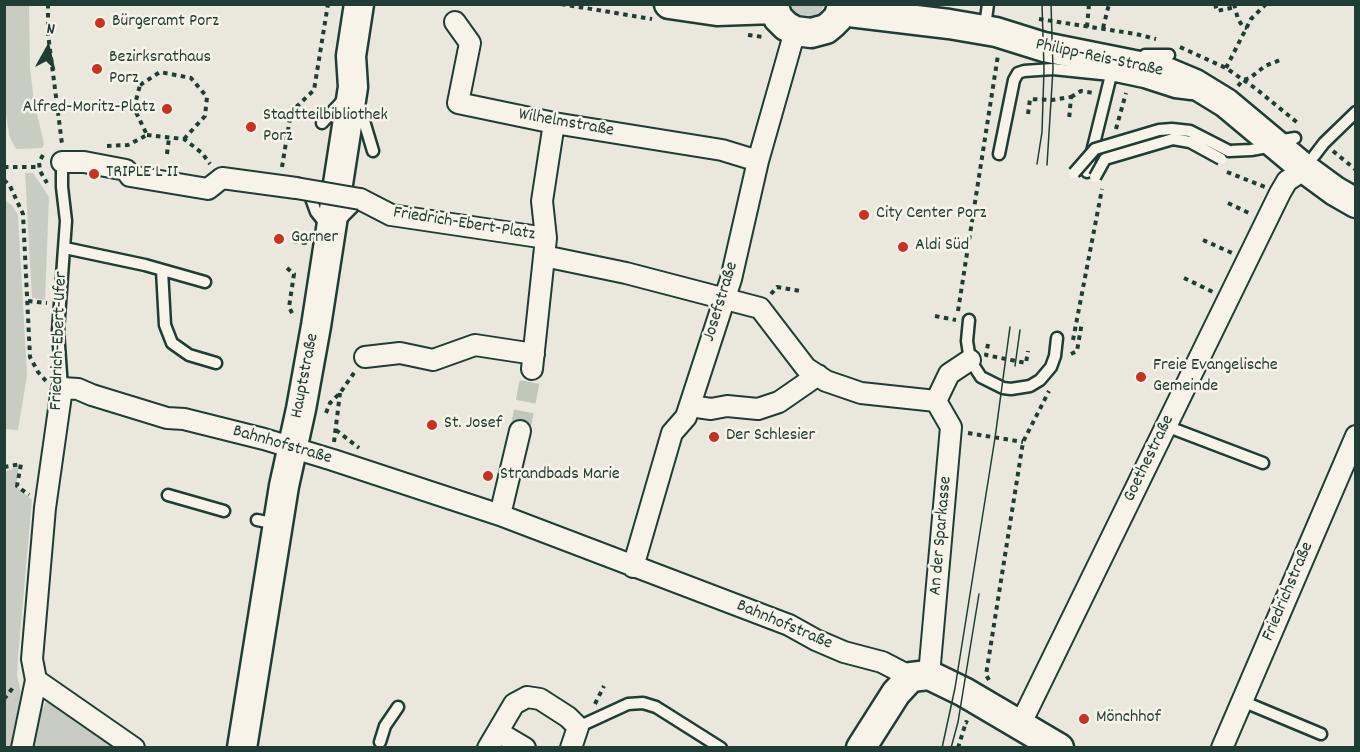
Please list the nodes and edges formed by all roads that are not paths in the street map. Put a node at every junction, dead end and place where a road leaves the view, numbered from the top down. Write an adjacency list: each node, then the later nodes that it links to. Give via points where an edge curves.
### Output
1 (669, 4): 4 (street, via 717,11)
2 (903, 4): 6 (street, Philipp-Reis-Straße)
3 (360, 6): 12 (street, Hauptstraße, via 351,56)
4 (773, 7): 8 (street, via 778,18)
5 (842, 8): 8 (street, via 826,29 811,33); 10 (street, Philipp-Reis-Straße, via 996,32)
6 (987, 12): 9 (street, Philipp-Reis-Straße, via 1095,33)
7 (455, 22): 15 (street, Wilhelmstraße, via 470,43 458,103)
8 (795, 31): 20 (street, Josefstraße)
9 (1169, 55): 10 (lane, via 1134,57); 11 (street, Philipp-Reis-Straße, via 1202,68)
10 (1119, 69): 11 (street, Philipp-Reis-Straße, via 1164,71 1195,84); 18 (lane, via 1018,73); 19 (lane, bridge, via 1091,174 1105,159 1173,139)
11 (1226, 84): 17 (street, Philipp-Reis-Straße)
12 (353, 87): 14 (lane); 16 (lane); 27 (street, Hauptstraße)
13 (1356, 112): 17 (lane, via 1324,143)
14 (322, 123)
15 (554, 123): 20 (street, Wilhelmstraße, via 722,150); 28 (street, Friedrich-Ebert-Platz, via 542,201)
16 (373, 151)
17 (1297, 151): 19 (lane, via 1262,148); 23 (street, Philipp-Reis-Straße); 26 (street, Philipp-Reis-Straße, via 1335,191); 42 (street, Goethestraße, via 1287,181)
18 (999, 154)
19 (1225, 155): 22 (lane, bridge, via 1190,131 1159,130 1095,149)
20 (758, 161): 32 (street, Josefstraße)
21 (62, 162): 24 (street, Friedrich-Ebert-Platz, via 84,162 126,170 130,176 208,189 222,178); 29 (lane, Friedrich-Ebert-Ufer)
22 (1074, 173)
23 (1356, 183)
24 (294, 187): 25 (street, Friedrich-Ebert-Platz, bridge); 27 (lane)
25 (359, 200): 27 (lane); 28 (street, Friedrich-Ebert-Platz, via 391,215)
26 (1356, 203)
27 (330, 230): 45 (street, Hauptstraße, via 308,371)
28 (545, 247): 32 (street, Friedrich-Ebert-Platz); 35 (street, Friedrich-Ebert-Platz, via 533,362 475,345 433,360 400,353)
29 (65, 248): 30 (lane); 39 (lane, Friedrich-Ebert-Ufer, via 58,331)
30 (162, 270): 31 (lane); 37 (lane, via 165,325 172,343 189,355)
31 (206, 282)
32 (725, 298): 38 (street, Friedrich-Ebert-Platz, via 760,308 804,366); 41 (street, Josefstraße)
33 (969, 320): 36 (lane)
34 (1057, 338): 36 (lane, via 1050,367 1030,386 1003,388 981,377)
35 (365, 357)
36 (970, 360): 40 (street, via 949,374)
37 (216, 363)
38 (818, 375): 40 (street, via 861,393); 41 (street, via 779,402 758,409)
39 (62, 388): 45 (street, Bahnhofstraße, via 78,389 167,418); 52 (street, Friedrich-Ebert-Ufer)
40 (936, 401): 51 (street, An der Sparkasse, via 951,431)
41 (690, 406): 50 (street, Josefstraße, via 672,433)
42 (1166, 426): 46 (lane); 55 (street, Goethestraße)
43 (520, 431): 49 (street)
44 (1356, 436): 53 (street, Friedrichstraße)
45 (291, 447): 49 (street, Bahnhofstraße); 62 (street, Hauptstraße, via 267,522)
46 (1263, 463)
47 (168, 495): 48 (lane)
48 (224, 511)
49 (500, 515): 50 (street, Bahnhofstraße)
50 (633, 567): 51 (street, Bahnhofstraße, via 789,625 844,652)
51 (920, 676): 55 (street, Bahnhofstraße, via 964,692); 66 (street, via 896,693)
52 (27, 681): 60 (street, Friedrich-Ebert-Ufer); 61 (street)
53 (1242, 701): 57 (lane); 68 (street, Friedrichstraße)
54 (398, 707): 59 (lane)
55 (1020, 725): 67 (street, Bahnhofstraße)
56 (579, 727): 58 (street, via 540,699 527,697 514,704); 64 (street); 65 (lane, via 628,704 643,703)
57 (1321, 734)
58 (493, 740): 63 (street)
59 (380, 742)
60 (21, 747)
61 (134, 747)
62 (242, 747)
63 (525, 747)
64 (571, 747)
65 (721, 747)
66 (861, 747)
67 (1059, 747)
68 (1222, 747)

